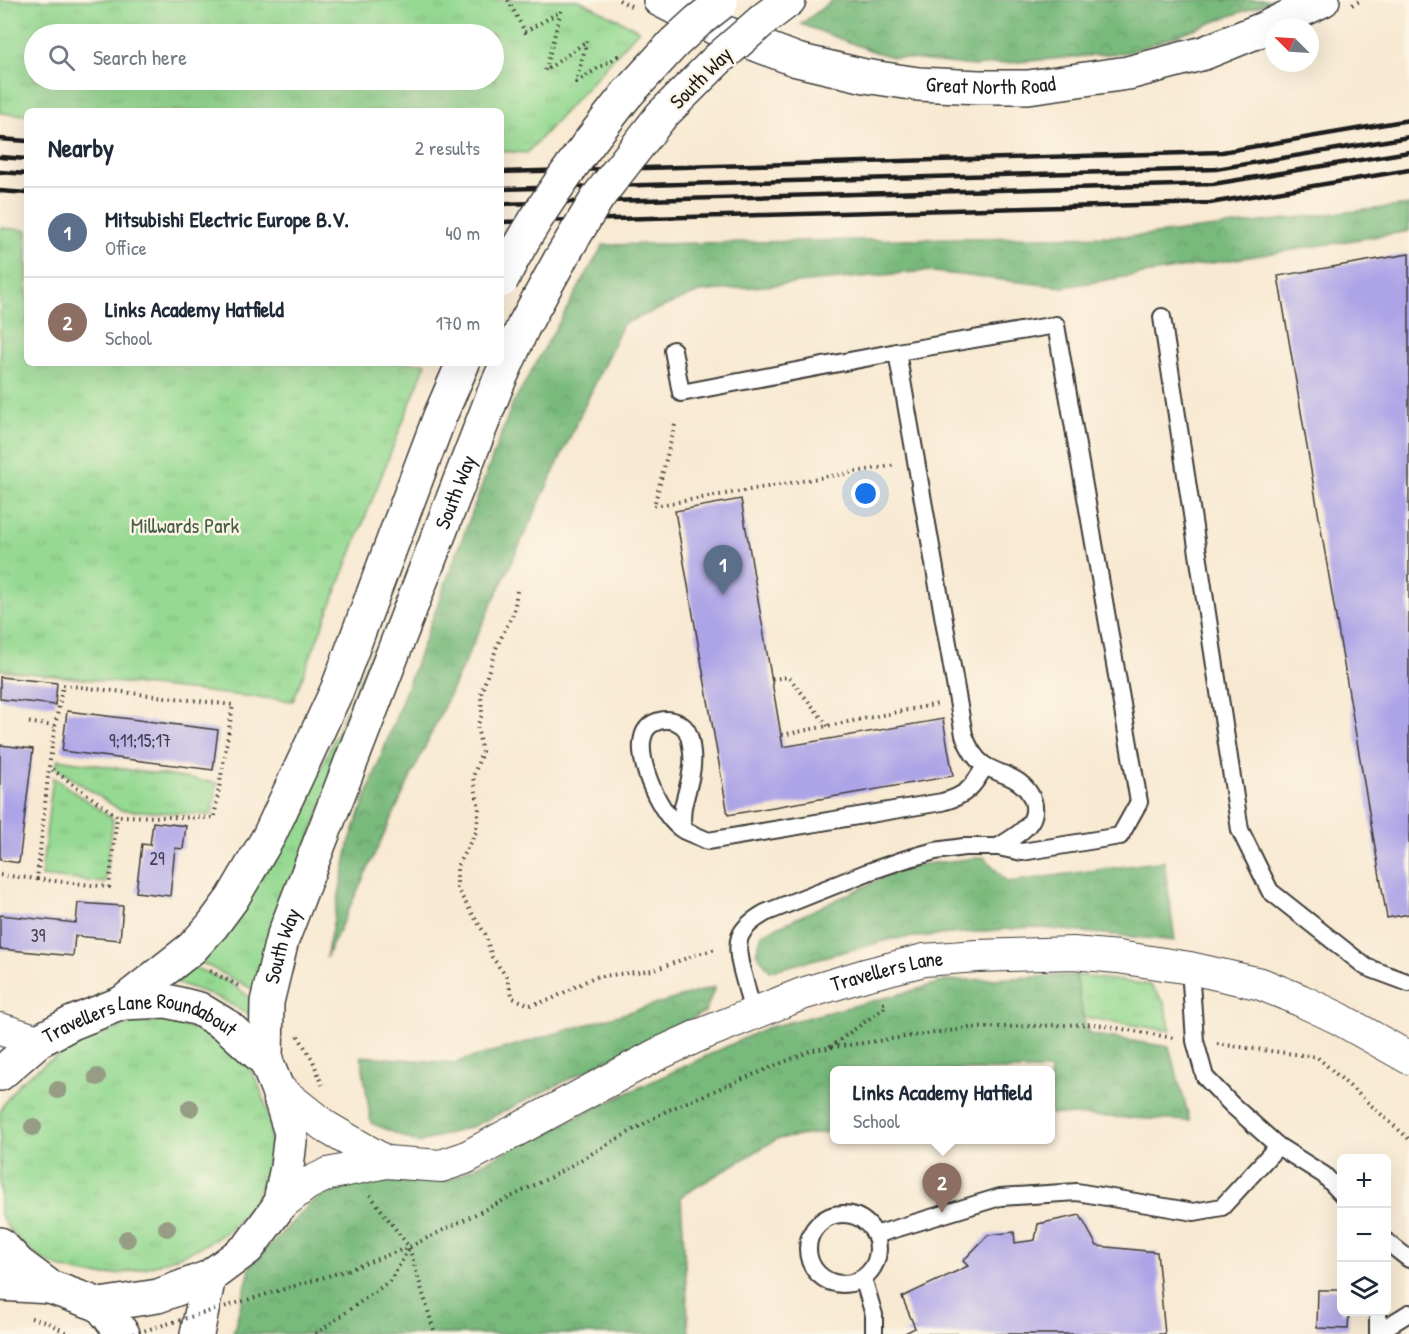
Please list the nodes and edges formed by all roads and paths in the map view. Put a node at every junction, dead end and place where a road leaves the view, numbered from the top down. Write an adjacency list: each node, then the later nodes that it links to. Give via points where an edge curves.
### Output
1 (508, 0): 6 (path, via 525,32 561,11 545,71 587,41 576,82 618,56)
2 (660, 0): 3 (main road, Great North Road, via 721,31 797,60 918,84 1028,87 1128,73 1204,53)
3 (1323, 0)
4 (723, 1): 6 (main road, South Way, bridge, via 674,43)
5 (777, 9): 38 (main road, South Way, bridge, via 717,60 661,116 598,197 523,327 282,940 267,1002)
6 (621, 80): 7 (main road, South Way, bridge, via 590,141 549,197)
7 (504, 275)
8 (1162, 317): 30 (lane, via 1240,830 1270,891 1366,968)
9 (673, 350): 10 (lane, via 681,393)
10 (897, 352): 13 (lane); 25 (lane, via 1056,325 1139,802 1120,836 1022,852)
11 (463, 366): 31 (main road, South Way, via 440,416 337,690 269,836 212,926 192,948)
12 (675, 425): 13 (path, via 654,506)
13 (916, 461): 16 (lane)
14 (516, 591): 28 (path, via 514,612 497,646 481,694 482,714 477,726 482,752 473,777 479,808 476,832 457,866 457,889 485,934 513,998 530,1005 550,1000 594,976 654,970)
15 (772, 679): 19 (path, via 789,677)
16 (957, 700): 19 (path); 21 (lane, via 968,745)
17 (25, 722): 18 (path)
18 (56, 726): 22 (path); 23 (path, via 63,685 233,705 214,818)
19 (828, 726): 20 (path)
20 (782, 735)
21 (985, 766): 24 (lane, via 968,790 942,802 708,841); 25 (lane, via 1025,787 1035,807 1027,827)
22 (49, 767): 23 (path); 27 (path)
23 (117, 816): 27 (path, via 109,888)
24 (682, 829): 24 (lane, via 660,806 646,769 643,735 657,721 676,722 685,728 690,740 692,768)
25 (998, 848): 28 (lane, via 935,851 868,872 752,920)
26 (0, 875): 27 (path)
27 (37, 879)
28 (737, 944): 32 (lane)
29 (1190, 968): 32 (street, Travellers Lane, via 1073,953 924,960 802,994); 35 (lane); 36 (street, Travellers Lane, via 1261,984 1300,1000)
30 (1409, 983)
31 (122, 1004): 34 (main road, Travellers Lane Roundabout); 38 (main road, Travellers Lane Roundabout, via 167,1001 198,1009 227,1026)
32 (753, 1013): 41 (street, Travellers Lane, via 656,1055 465,1158 441,1166)
33 (0, 1029): 34 (street)
34 (38, 1041): 37 (main road, Travellers Lane Roundabout)
35 (1195, 1041): 39 (path, via 1317,1057); 40 (lane, via 1205,1077); 47 (path, via 1094,1024 969,1028 813,1050 668,1110 549,1178)
36 (1409, 1058)
37 (0, 1074)
38 (272, 1075): 41 (street, Travellers Lane, via 326,1127); 43 (main road, via 291,1133)
39 (1409, 1139)
40 (1278, 1146): 42 (lane, via 1324,1175); 44 (lane, via 1222,1207 1194,1212 1077,1192 999,1197)
41 (386, 1162): 43 (street, Travellers Lane, via 328,1174 307,1184)
42 (1337, 1190)
43 (279, 1206): 49 (main road, via 248,1248)
44 (876, 1235): 50 (lane, via 877,1259); 50 (lane, via 861,1218 840,1214 819,1222 808,1241 811,1265 828,1281 852,1283)
45 (0, 1244): 52 (main road)
46 (1391, 1245): 48 (lane)
47 (409, 1247): 60 (path, bridge, via 348,1270); 62 (path, via 391,1280); 63 (path)
48 (1409, 1259)
49 (209, 1276): 53 (main road, via 158,1296); 61 (main road)
50 (863, 1278): 64 (lane, via 874,1315)
51 (0, 1284): 52 (main road)
52 (50, 1287): 53 (main road)
53 (100, 1305): 59 (main road)
54 (1409, 1312): 57 (lane)
55 (1378, 1316): 57 (lane)
56 (29, 1318): 58 (path)
57 (1378, 1333)
58 (69, 1334)
59 (123, 1334)
60 (133, 1334)
61 (197, 1334)
62 (316, 1334)
63 (435, 1334)
64 (874, 1334)

